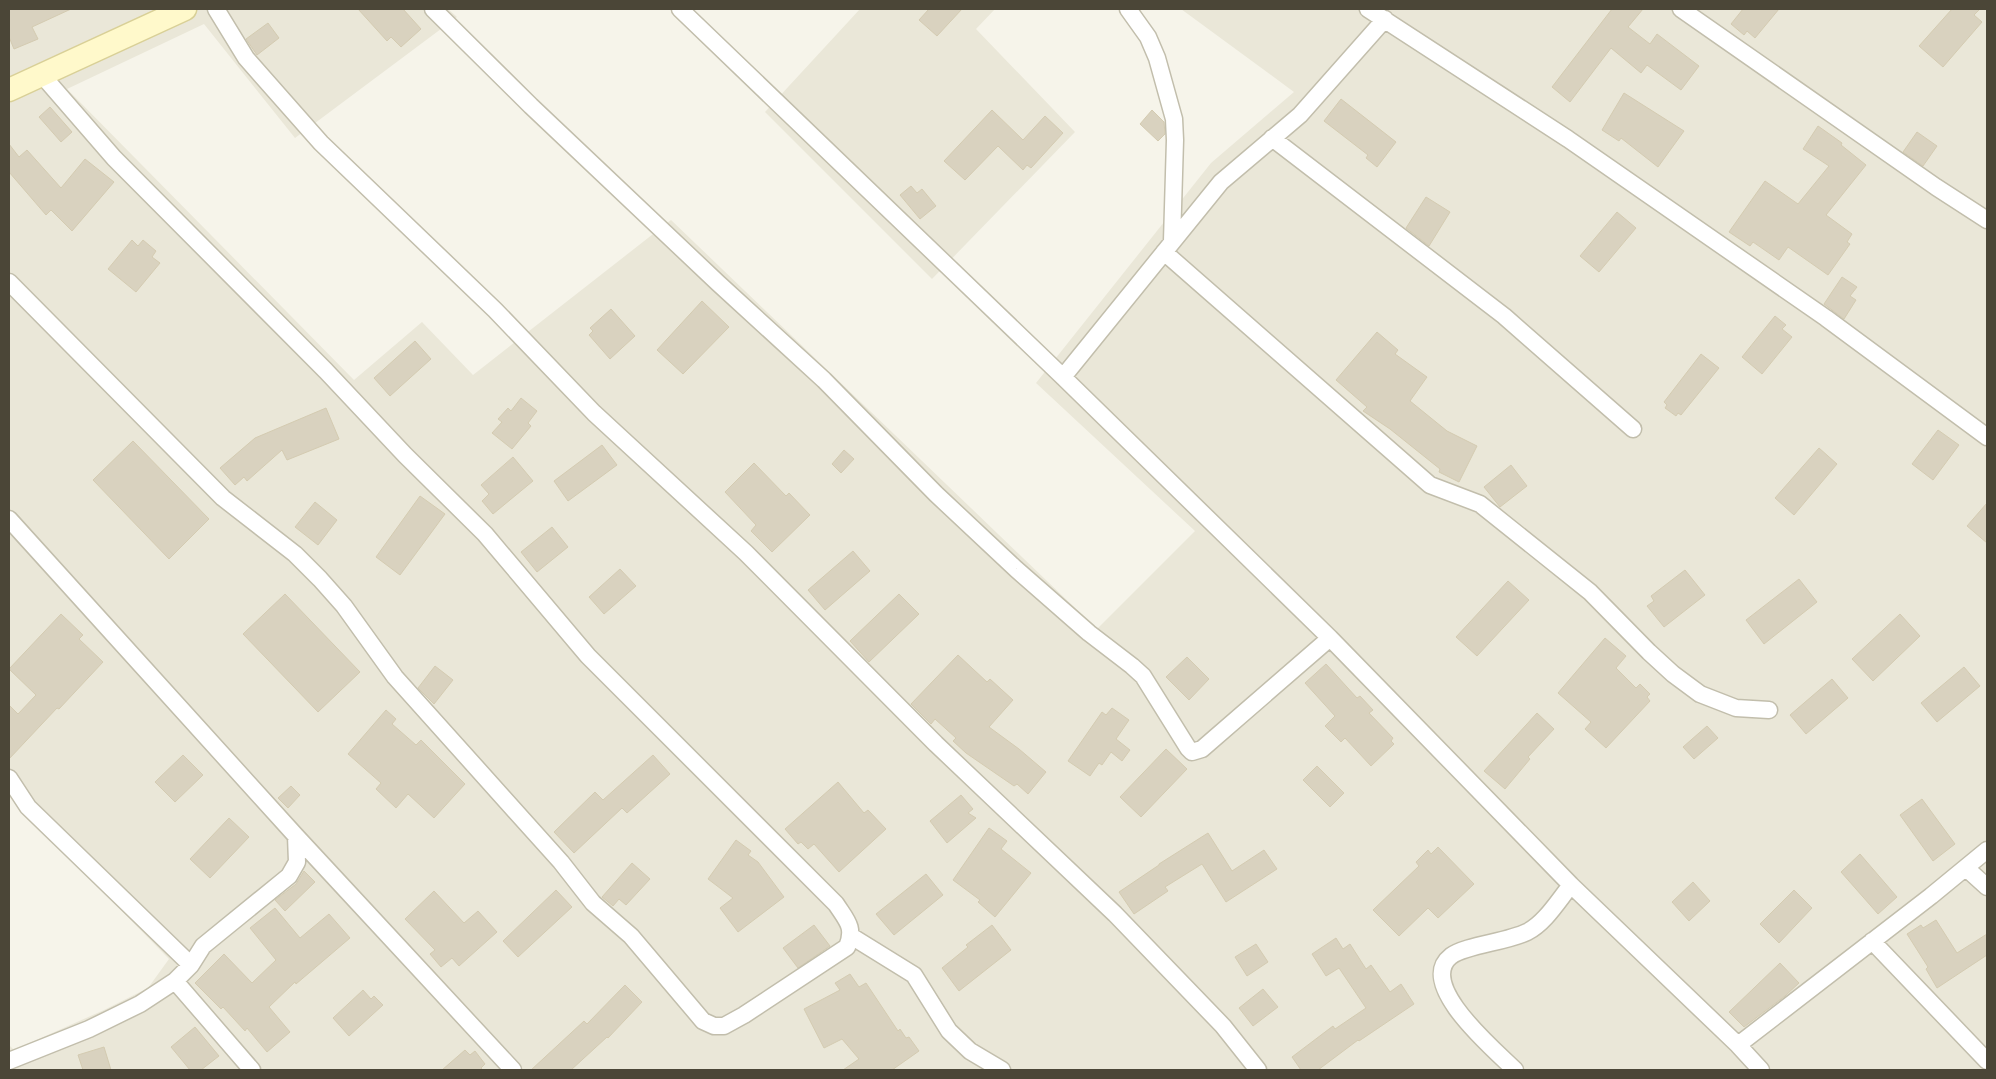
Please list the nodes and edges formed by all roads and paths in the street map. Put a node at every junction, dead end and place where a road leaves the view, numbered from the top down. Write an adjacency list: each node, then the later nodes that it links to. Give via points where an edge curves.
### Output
1 (185, 9): 9 (street)
2 (216, 9): 37 (street, via 246,58 321,143 495,310 594,413 746,553 936,744 1115,914 1223,1026)
3 (433, 9): 19 (street, via 824,380 943,501 1016,569 1143,676 1192,752 1202,749)
4 (680, 9): 15 (street)
5 (1128, 9): 13 (street, via 1151,44 1174,119)
6 (1368, 9): 8 (street)
7 (1681, 9): 12 (street)
8 (1385, 20): 11 (street, via 1300,115); 17 (street, via 1576,144 1826,318)
9 (42, 75): 10 (street); 27 (street, via 114,158 485,534 588,656 836,904)
10 (9, 90)
11 (1272, 138): 13 (street, via 1221,182); 16 (street, via 1504,316)
12 (1987, 220)
13 (1168, 247): 15 (street); 20 (street, via 1430,485 1480,504 1590,592 1673,674 1700,694 1736,708)
14 (9, 282): 27 (street, via 223,498 295,554 320,579 344,606 395,677 561,862 593,903 631,936 703,1021 724,1026 744,1015 847,947)
15 (1063, 377): 19 (street)
16 (1633, 429)
17 (1987, 437)
18 (9, 519): 22 (street)
19 (1330, 638): 25 (street)
20 (1769, 710)
21 (9, 778): 29 (street, via 39,819)
22 (296, 836): 29 (street, via 297,862 290,876 203,946); 35 (street)
23 (1987, 850): 24 (street)
24 (1966, 868): 26 (street); 28 (street)
25 (1571, 885): 31 (street); 38 (street, via 1528,932 1463,951 1443,965 1441,979 1447,996 1458,1012)
26 (1987, 887)
27 (851, 936): 36 (street, via 914,975 949,1031 970,1051)
28 (1872, 941): 31 (street); 32 (street)
29 (191, 965): 30 (street)
30 (175, 981): 33 (street, via 132,1008 89,1029); 34 (street)
31 (1738, 1045): 39 (street)
32 (1987, 1061)
33 (9, 1062)
34 (252, 1070)
35 (513, 1070)
36 (1002, 1070)
37 (1258, 1070)
38 (1515, 1070)
39 (1761, 1070)

